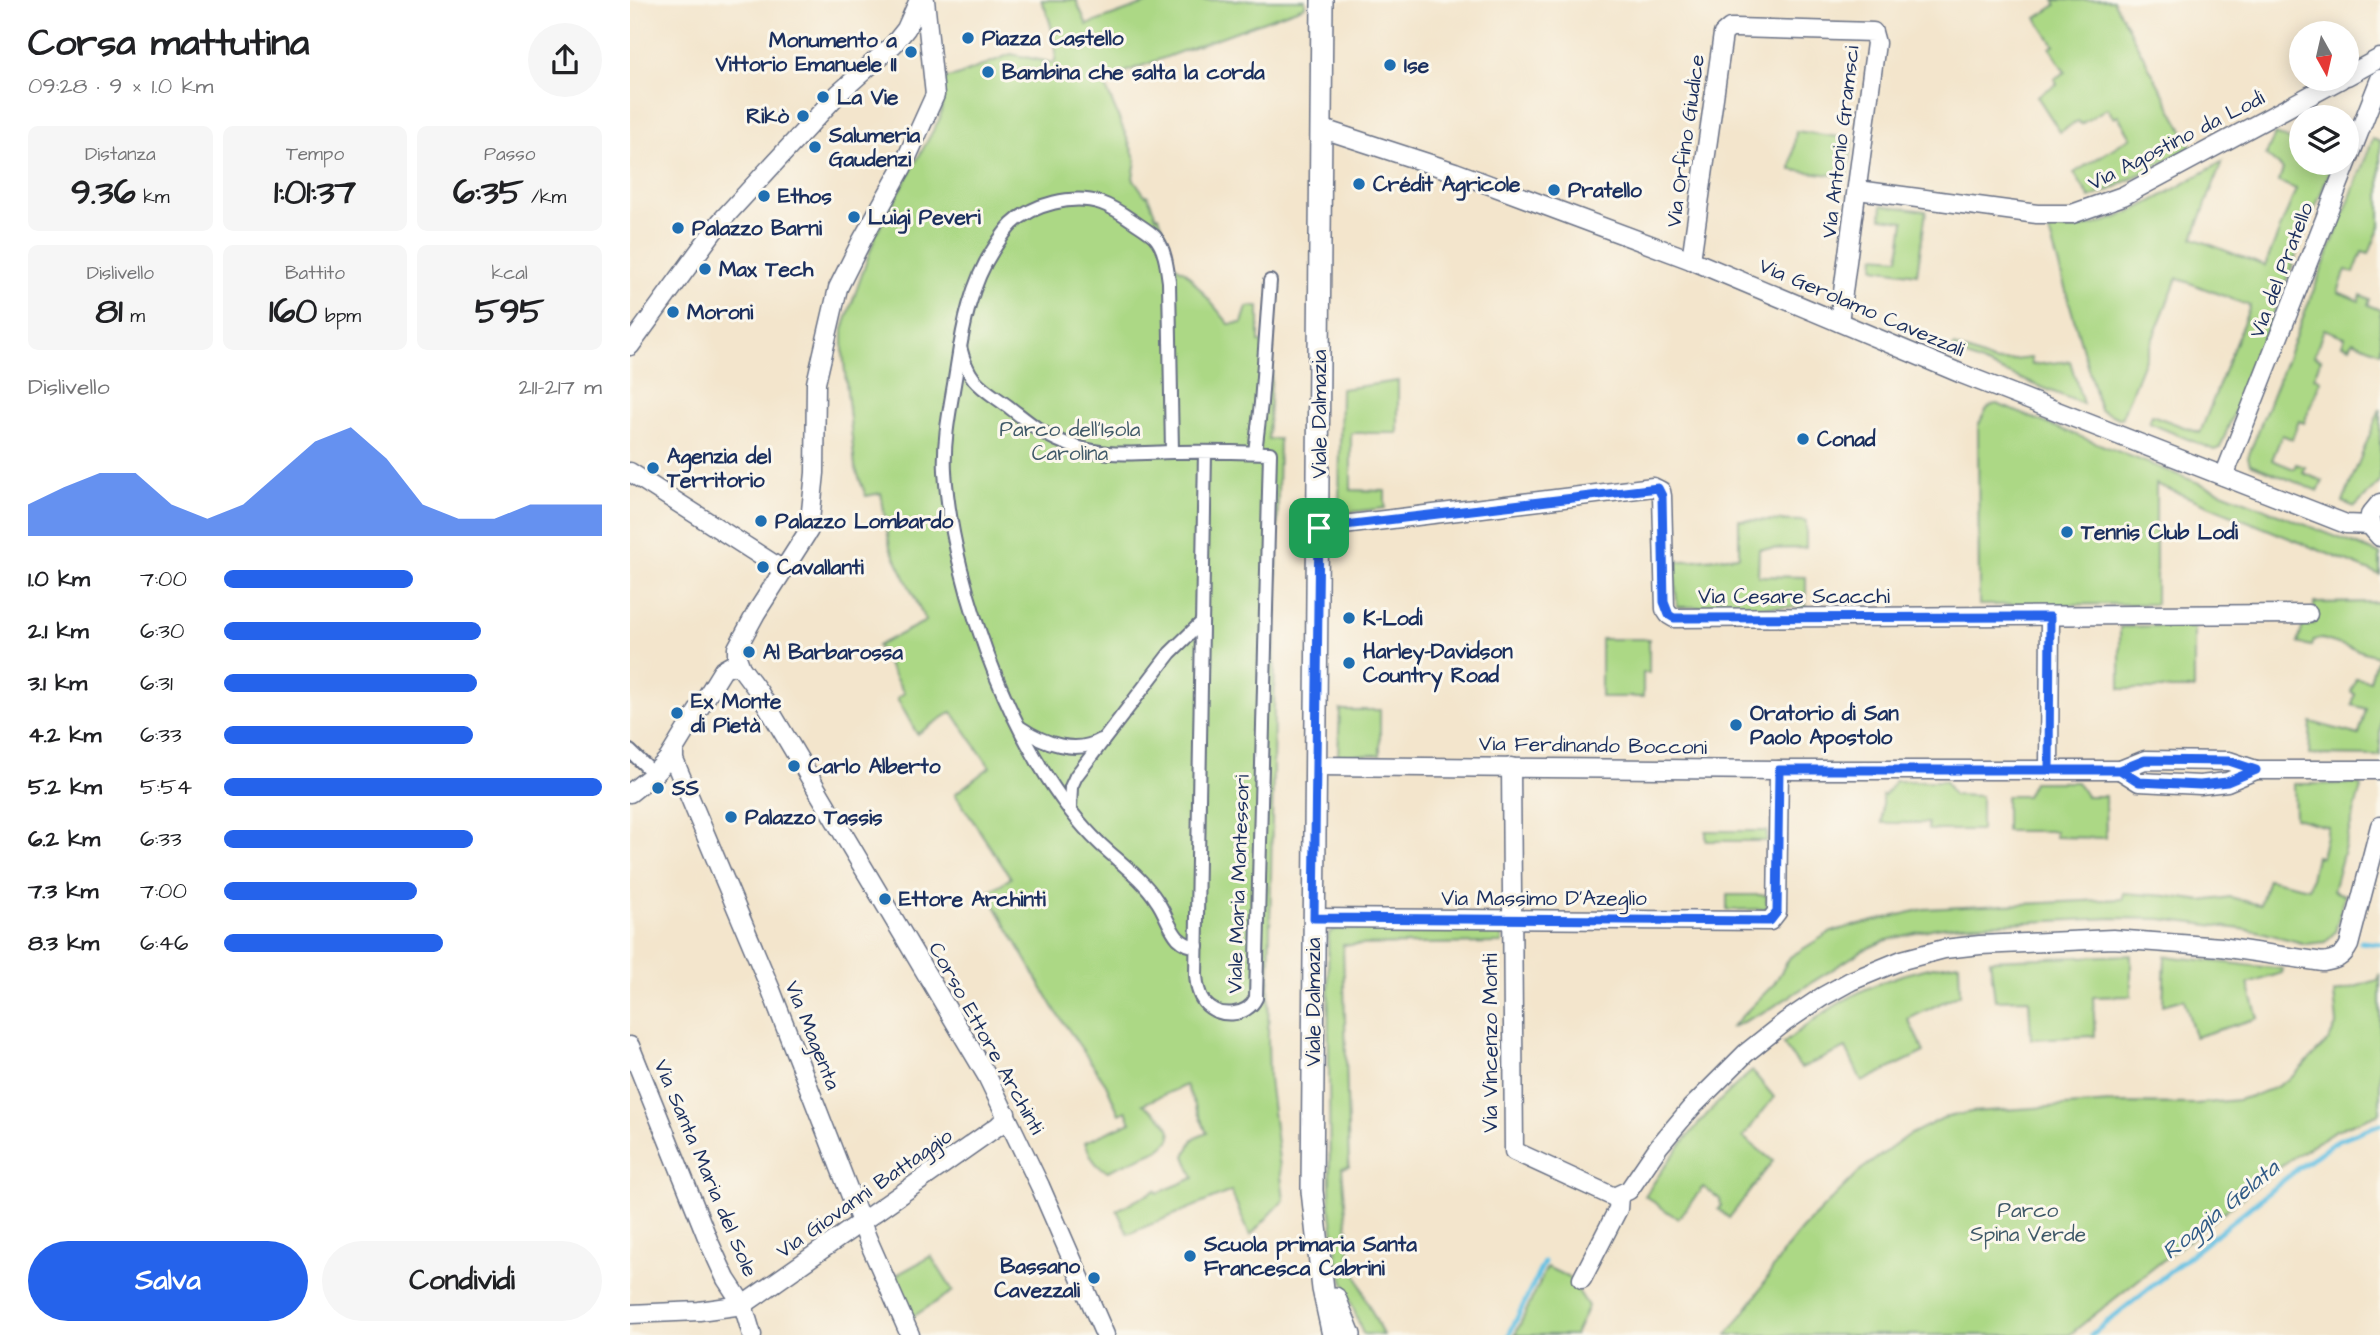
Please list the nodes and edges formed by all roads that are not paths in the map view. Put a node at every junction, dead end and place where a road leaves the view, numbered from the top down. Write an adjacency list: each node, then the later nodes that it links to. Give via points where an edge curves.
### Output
1 (919, 0): 14 (street, via 898,39 838,94 721,221)
2 (925, 0): 24 (street, via 934,95 902,168 838,288 816,383 809,530)
3 (1322, 0): 9 (street, Viale Dalmazia)
4 (1727, 31): 10 (street, Via Antonio Gramsci, via 1802,29 1875,34); 11 (street, Via Orfino Giudice)
5 (2380, 58): 6 (street)
6 (2359, 69)
7 (2380, 79): 20 (street, Via del Pratello)
8 (2320, 91): 10 (street, Via Agostino da Lodi, via 2123,196 2072,214 2037,214)
9 (1320, 128): 11 (street, Via Gerolamo Cavezzali, via 1455,172); 22 (street, Viale Dalmazia)
10 (1858, 190): 13 (street, Via Antonio Gramsci)
11 (1691, 260): 13 (street, Via Gerolamo Cavezzali)
12 (1270, 281): 18 (street)
13 (1839, 322): 20 (street, Via Gerolamo Cavezzali)
14 (630, 346)
15 (960, 347): 16 (street, via 965,369 977,383 1061,442 1109,455); 16 (street, via 977,282 1012,224 1052,203 1078,200 1099,202 1120,212 1155,237 1165,258); 29 (street, via 946,442 948,505 965,584 997,678)
16 (1172, 452): 17 (street)
17 (1205, 452): 18 (street); 27 (street, Viale Maria Montessori)
18 (1255, 452): 44 (street, Viale Maria Montessori, via 1270,453 1256,998 1252,1006 1244,1012 1221,1013 1203,1001 1197,985)
19 (630, 472): 24 (street)
20 (2224, 477): 23 (street, Via Gerolamo Cavezzali)
21 (2380, 503): 23 (street, via 2371,515)
22 (1319, 528): 26 (street, Via Cesare Scacchi, via 1653,487 1662,496 1665,609 1674,618); 33 (street, Viale Dalmazia)
23 (2376, 531)
24 (783, 570): 28 (street, via 738,645)
25 (2308, 614): 26 (street, Via Cesare Scacchi)
26 (2050, 617): 36 (street)
27 (1202, 622): 30 (street, via 1170,653); 44 (street, Viale Maria Montessori)
28 (741, 668): 32 (street, via 732,665 723,670); 46 (street, Corso Ettore Archinti)
29 (1021, 728): 30 (street, via 1043,740 1074,747); 40 (street)
30 (1104, 738): 40 (street, via 1071,787)
31 (630, 751): 38 (street)
32 (674, 752): 38 (street); 48 (street, Via Magenta)
33 (1317, 766): 34 (street, Via Ferdinando Bocconi); 42 (street, Viale Dalmazia)
34 (1511, 768): 35 (street, Via Ferdinando Bocconi); 43 (street, Via Vincenzo Monti)
35 (1779, 770): 36 (street, Via Ferdinando Bocconi); 43 (street, Via Massimo D’Azeglio, via 1774,918)
36 (2049, 770): 37 (street, Via Ferdinando Bocconi, via 2120,770 2145,760 2229,761 2256,770)
37 (2380, 770)
38 (654, 774): 39 (street)
39 (630, 793)
40 (1071, 812): 44 (street, via 1150,890 1179,939)
41 (2380, 826): 47 (street, via 2349,945 2334,960 2113,939 1944,948 1902,960 1822,997 1746,1053 1691,1108 1633,1186)
42 (1314, 918): 43 (street, Via Massimo D’Azeglio); 49 (street, Viale Dalmazia, via 1312,1191)
43 (1513, 921): 47 (street, Via Vincenzo Monti, via 1514,1151 1610,1196)
44 (1197, 946)
45 (630, 1046): 51 (street, Via Santa Maria del Sole, via 709,1242)
46 (1006, 1113): 48 (street, Via Giovanni Battaggio, via 998,1126); 55 (street, Corso Ettore Archinti)
47 (1619, 1196): 50 (street, via 1618,1209)
48 (862, 1222): 51 (street, Via Giovanni Battaggio); 54 (street, Via Magenta)
49 (1319, 1247): 56 (street, Viale Dalmazia); 57 (street, Viale Dalmazia)
50 (1582, 1279)
51 (743, 1305): 52 (street); 53 (street, Via Santa Maria del Sole)
52 (630, 1314)
53 (752, 1335)
54 (910, 1335)
55 (1105, 1335)
56 (1333, 1335)
57 (1350, 1335)

